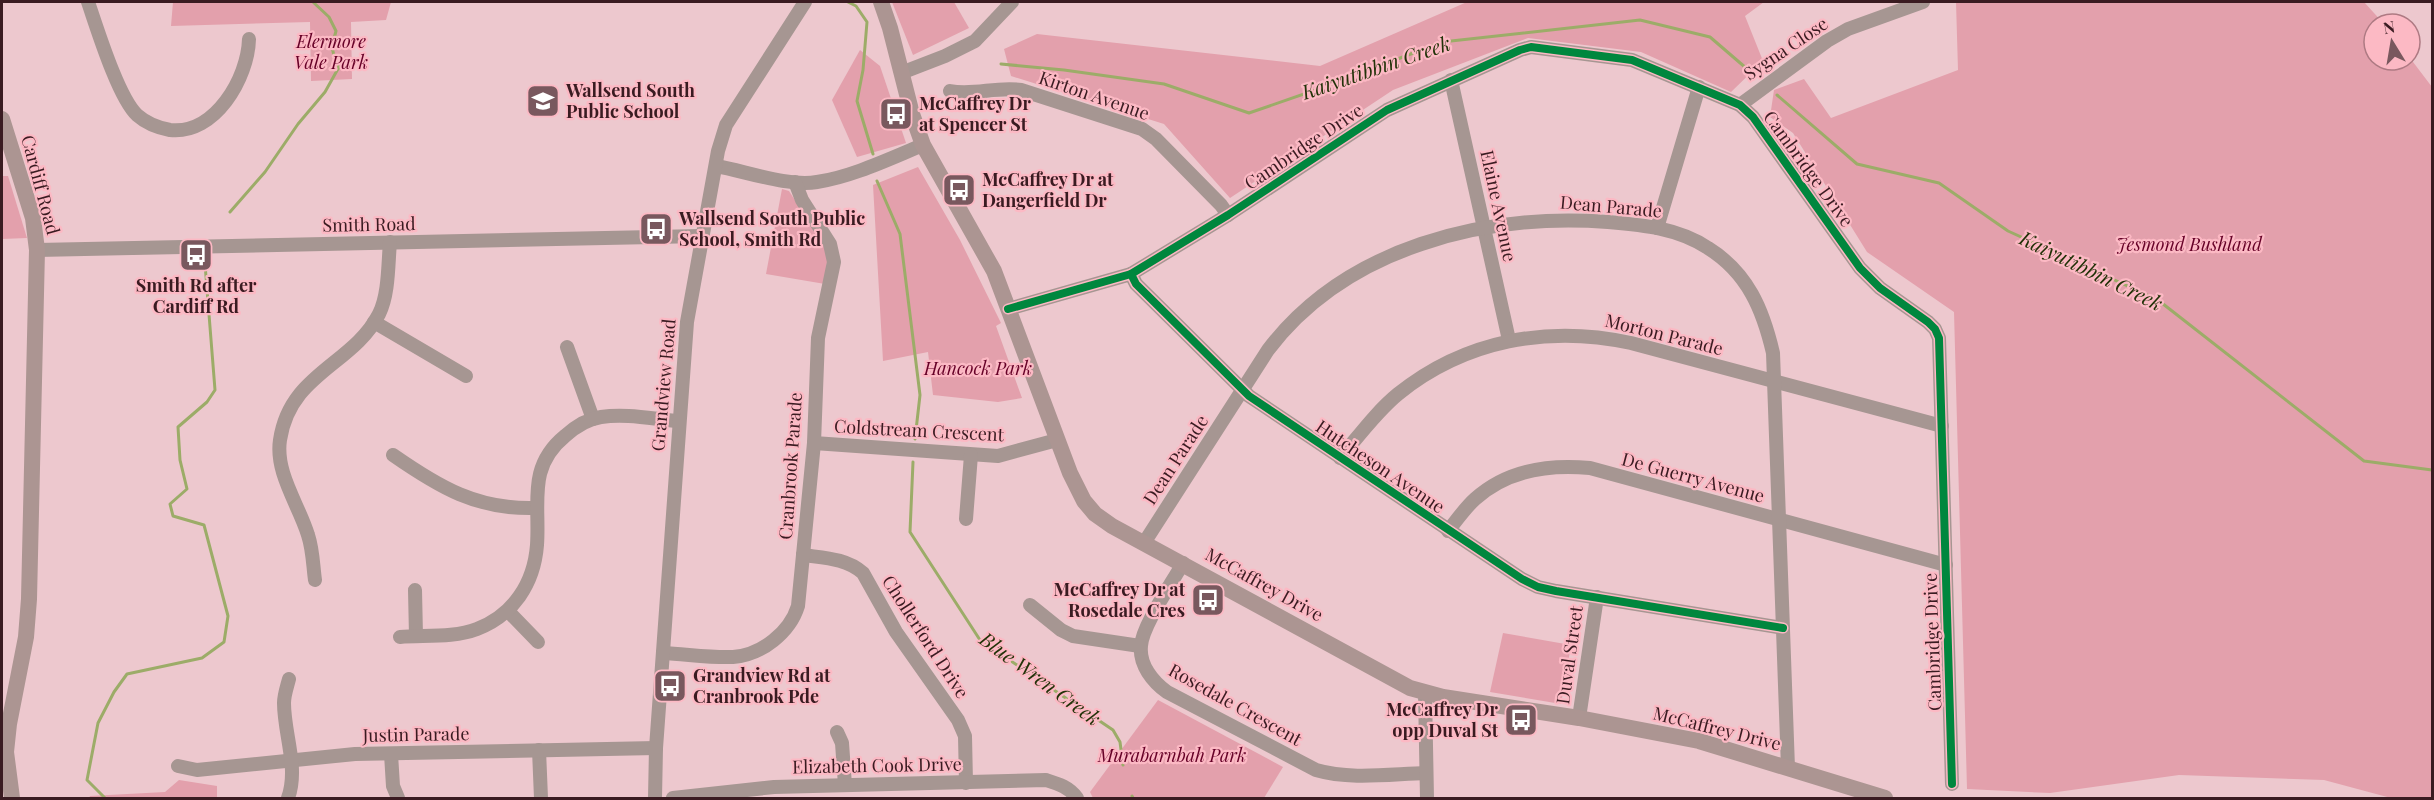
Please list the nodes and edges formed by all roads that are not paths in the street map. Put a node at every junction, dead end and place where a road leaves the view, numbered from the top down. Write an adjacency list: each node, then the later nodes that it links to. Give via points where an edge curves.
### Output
1 (88, 2): 6 (street, via 125,98 137,115 164,129 195,128 220,110 244,69)
2 (805, 2): 14 (street, Grandview Road, via 726,124)
3 (881, 2): 7 (main road, McCaffrey Drive)
4 (1012, 2): 7 (street, via 975,41)
5 (1923, 2): 11 (street, Sygna Close, via 1827,40)
6 (249, 39)
7 (901, 73): 13 (main road, McCaffrey Drive)
8 (1451, 80): 9 (street, Cambridge Drive, via 1531,47 1632,60); 16 (street, Cambridge Drive, via 1387,110); 17 (street, Elaine Avenue)
9 (1699, 87): 11 (street, Cambridge Drive); 18 (street)
10 (950, 92): 16 (street, Kirton Avenue, via 1021,90 1142,129)
11 (1740, 105): 32 (street, Cambridge Drive, via 1753,117 1870,279 1935,329 1939,338)
12 (2, 119): 21 (main road, Cardiff Road, via 33,218)
13 (923, 145): 15 (street, via 837,177 816,183); 23 (main road, McCaffrey Drive, via 994,271)
14 (716, 166): 15 (street); 19 (street, Grandview Road)
15 (795, 182): 34 (street, Cranbrook Parade, via 830,244 834,262 819,338)
16 (1228, 215): 22 (street, Cambridge Drive)
17 (1485, 227): 18 (street, Dean Parade, via 1537,220 1580,220); 25 (street, Elaine Avenue); 29 (street, Dean Parade, via 1434,239 1341,283 1286,327)
18 (1658, 228): 28 (street, Dean Parade, via 1709,248 1745,282 1765,321)
19 (702, 236): 20 (street, Smith Road); 31 (street, Grandview Road, via 687,322)
20 (390, 242): 21 (street, Smith Road); 24 (street, via 383,301)
21 (37, 250): 71 (main road, Cardiff Road, via 27,637 6,752)
22 (1131, 274): 23 (street); 29 (street, Hutcheson Avenue, via 1136,284)
23 (1008, 309): 33 (main road, McCaffrey Drive)
24 (374, 322): 27 (street, via 455,362); 46 (street, via 353,346 307,384 289,411 280,441 282,466 309,539)
25 (1509, 340): 28 (street, Morton Parade, via 1569,334 1611,339); 37 (street, Morton Parade, via 1452,359 1415,381 1396,395)
26 (567, 347): 30 (street)
27 (466, 376)
28 (1775, 383): 32 (street, Morton Parade); 40 (street, Dean Parade)
29 (1242, 391): 37 (street, Hutcheson Avenue); 42 (street, Dean Parade)
30 (593, 419): 31 (street, via 626,416); 38 (street, via 575,428 550,451 538,478)
31 (678, 421): 56 (street, Grandview Road)
32 (1942, 426): 45 (street, Cambridge Drive)
33 (1057, 440): 36 (street, Coldstream Crescent, via 1005,455); 42 (main road, McCaffrey Drive, via 1089,507)
34 (814, 443): 36 (street, Coldstream Crescent); 43 (street, Cranbrook Parade)
35 (393, 455): 38 (street, via 401,469 476,501 513,509)
36 (971, 455): 39 (street)
37 (1340, 458): 41 (street, Hutcheson Avenue)
38 (536, 508): 50 (street, via 533,571)
39 (966, 519)
40 (1780, 521): 41 (street, De Guerry Avenue, via 1590,468 1557,466 1529,470 1497,483 1474,499); 45 (street, De Guerry Avenue); 51 (street, Dean Parade)
41 (1448, 531): 48 (street, Hutcheson Avenue, via 1538,587)
42 (1144, 543): 44 (main road, McCaffrey Drive)
43 (802, 555): 56 (street, Cranbrook Parade, via 794,621 768,644 734,657); 68 (street, Chollerford Drive, via 838,560 863,573 896,632 958,720 965,736)
44 (1183, 563): 55 (street); 58 (main road, McCaffrey Drive)
45 (1946, 565): 69 (street, Cambridge Drive)
46 (315, 580)
47 (415, 590): 52 (street)
48 (1597, 597): 51 (street, Hutcheson Avenue); 59 (street, Duval Street)
49 (1030, 605): 55 (street, via 1072,636)
50 (508, 611): 52 (street, via 492,623 465,633); 54 (street)
51 (1783, 628): 66 (street, Dean Parade)
52 (416, 636): 53 (street)
53 (400, 637)
54 (537, 642)
55 (1140, 646): 67 (street, Rosedale Crescent, via 1147,670 1167,692 1316,770 1350,775)
56 (663, 653): 61 (street, Grandview Road)
57 (289, 679): 64 (street, via 284,702)
58 (1425, 693): 59 (main road, McCaffrey Drive); 67 (street)
59 (1579, 718): 66 (main road, McCaffrey Drive, via 1699,741)
60 (837, 732): 70 (street, via 842,742)
61 (656, 748): 62 (street, Justin Parade); 75 (street, Grandview Road)
62 (539, 750): 63 (street, Justin Parade); 74 (street)
63 (391, 754): 64 (street, Justin Parade, via 355,754); 73 (street, via 393,786)
64 (291, 763): 65 (street, Justin Parade, via 197,770); 72 (street, via 292,789)
65 (178, 766)
66 (1788, 768): 79 (main road, McCaffrey Drive)
67 (1426, 772): 78 (street)
68 (966, 783): 70 (street, Elizabeth Cook Drive); 77 (street, Elizabeth Cook Drive, via 1046,780 1062,784)
69 (1952, 784)
70 (845, 785): 76 (street, Elizabeth Cook Drive, via 774,786)
71 (12, 798)
72 (288, 798)
73 (398, 798)
74 (541, 798)
75 (655, 798)
76 (673, 798)
77 (1077, 798)
78 (1427, 798)
79 (1885, 798)

